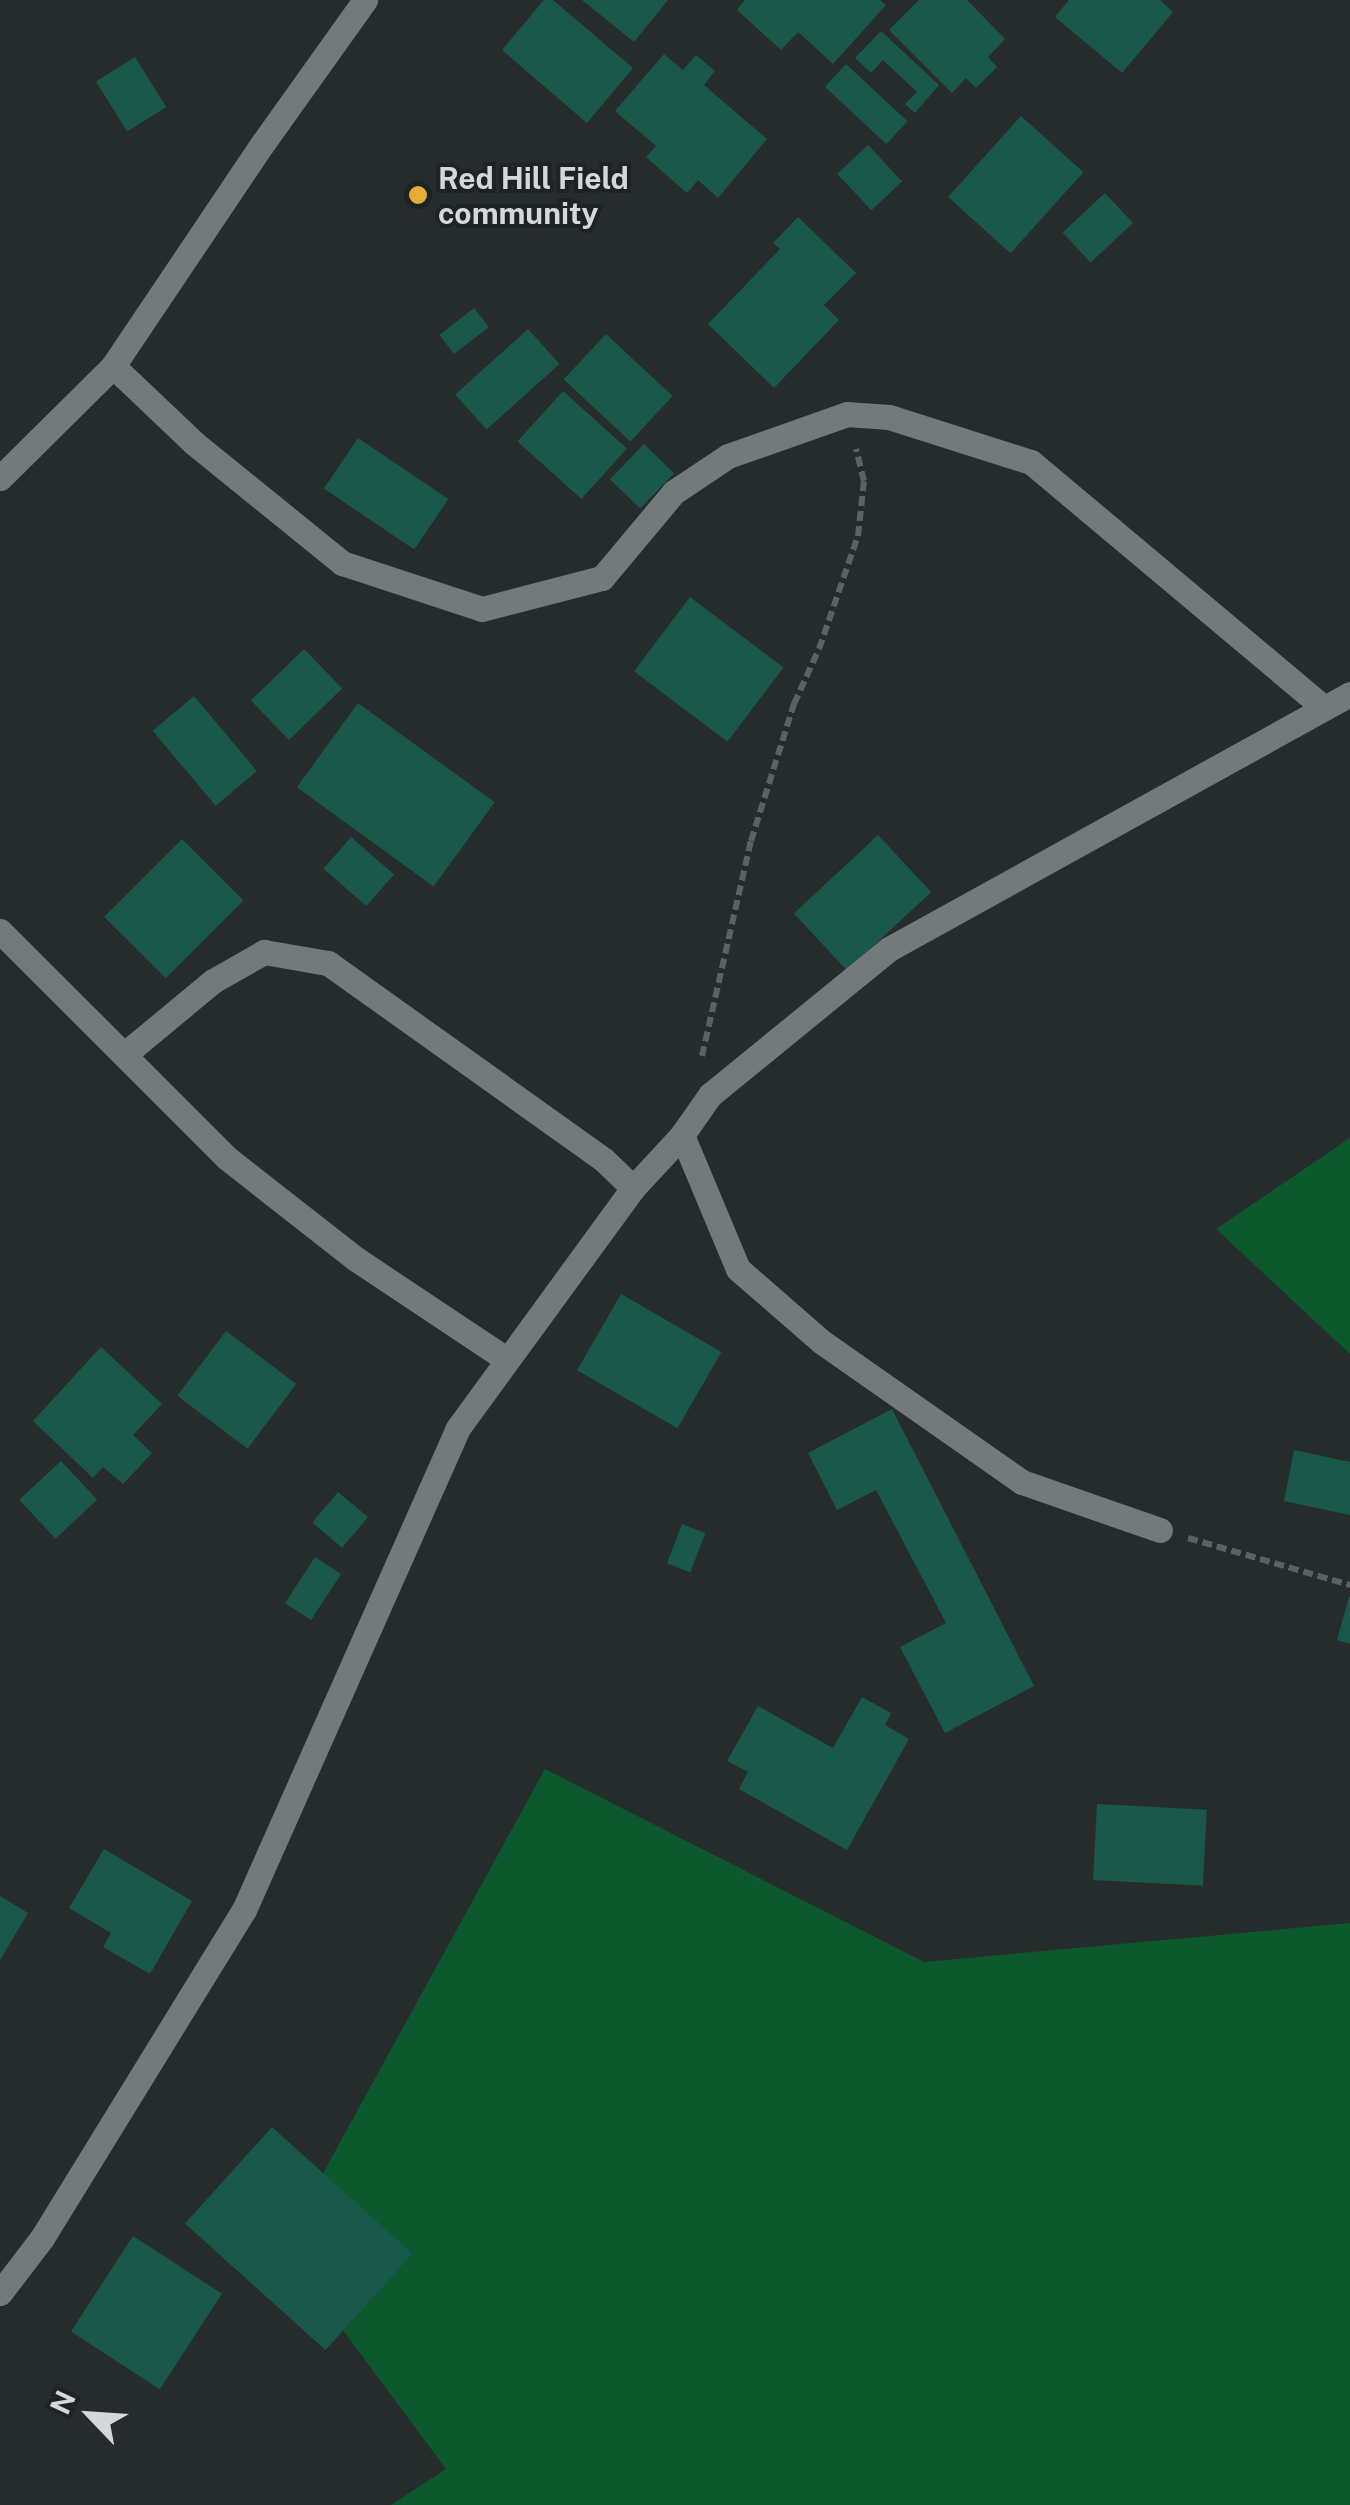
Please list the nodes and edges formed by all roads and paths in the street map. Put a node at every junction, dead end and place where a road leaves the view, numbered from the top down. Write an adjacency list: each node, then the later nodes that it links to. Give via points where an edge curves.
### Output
1 (365, 0): 2 (street)
2 (113, 366): 3 (street, via 194,443 342,564 482,610 602,578 674,492 728,456); 4 (street)
3 (847, 414): 6 (street, via 889,416 1031,462); 9 (path, via 864,481 858,536 751,841)
4 (0, 478)
5 (1350, 694): 6 (street)
6 (1322, 706): 10 (street, via 889,949 710,1094)
7 (0, 931): 8 (street)
8 (126, 1053): 11 (street, via 212,981 264,952 328,963 604,1160); 12 (street, via 227,1158 356,1259)
9 (700, 1063)
10 (682, 1135): 11 (street); 13 (street, via 738,1268 822,1342 1022,1482)
11 (633, 1188): 12 (street)
12 (506, 1358): 15 (street, via 458,1428 244,1910 42,2238)
13 (1160, 1530): 14 (path)
14 (1350, 1585)
15 (0, 2293)

